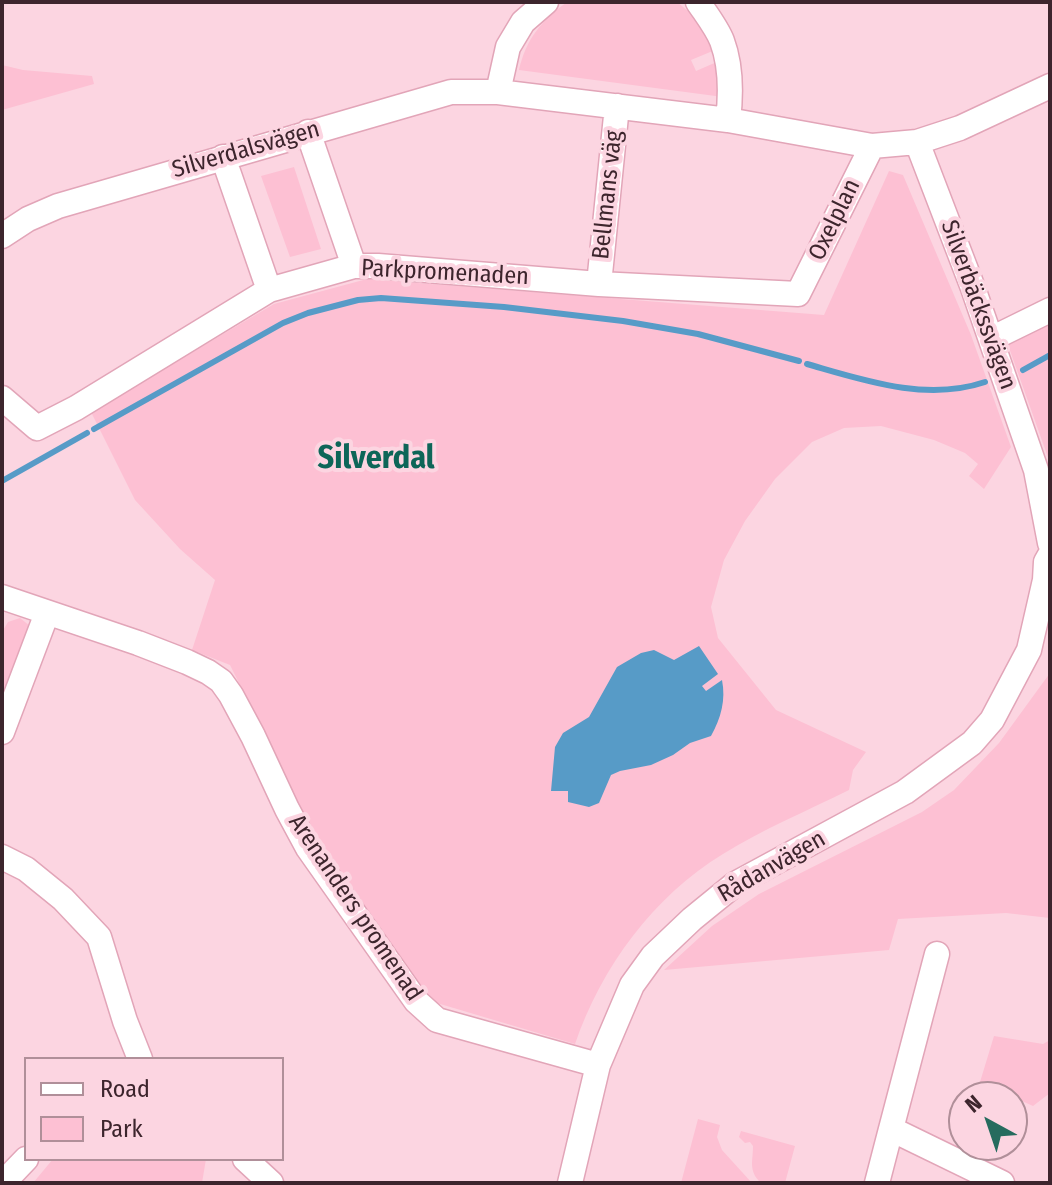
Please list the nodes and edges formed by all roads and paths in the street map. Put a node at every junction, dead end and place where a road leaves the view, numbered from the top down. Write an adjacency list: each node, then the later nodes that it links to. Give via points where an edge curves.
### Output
1 (546, 2): 4 (street, via 523,22 508,47)
2 (698, 2): 6 (street, via 722,40 729,73)
3 (1050, 86): 8 (street, Silverdalsvägen)
4 (498, 92): 5 (street, Silverdalsvägen); 7 (street, Silverdalsvägen, via 451,92)
5 (617, 106): 6 (street, Silverdalsvägen); 13 (street, Bellmans väg)
6 (728, 120): 9 (street, Silverdalsvägen)
7 (308, 132): 10 (street, Silverdalsvägen); 12 (street)
8 (917, 142): 9 (street, Silverdalsvägen); 17 (street, Silverbäckssvägen)
9 (872, 146): 15 (street, Oxelplan)
10 (223, 157): 11 (street, Silverdalsvägen, via 58,206); 14 (street)
11 (2, 236)
12 (354, 266): 13 (street, Parkpromenaden); 14 (street, Parkpromenaden)
13 (599, 284): 15 (street, Parkpromenaden)
14 (269, 290): 18 (street, Parkpromenaden, via 37,428)
15 (798, 294)
16 (1050, 310): 17 (street)
17 (991, 339): 19 (street, Silverbäckssvägen)
18 (2, 398)
19 (1036, 470): 20 (street, Silverbäckssvägen); 21 (street, Silverbäckssvägen)
20 (1050, 491)
21 (1050, 543)
22 (1050, 555): 23 (street, Rådanvägen, via 1045,568)
23 (1048, 586): 27 (street, Rådanvägen)
24 (4, 602): 25 (street, Arenanders promenad)
25 (47, 613): 28 (street); 32 (street, Arenanders promenad, via 187,662 221,681 308,848 416,1001 437,1020)
26 (1050, 632): 27 (street, Rådanvägen)
27 (1029, 650): 32 (street, Rådanvägen, via 992,720 972,743 905,792 735,884 672,937 632,985)
28 (2, 732)
29 (2, 857): 31 (street, via 63,899 99,937)
30 (937, 954): 33 (street)
31 (137, 1050)
32 (598, 1065): 38 (street, Rådanvägen)
33 (891, 1129): 39 (street); 40 (street)
34 (24, 1161): 36 (street)
35 (247, 1161): 37 (street)
36 (3, 1183)
37 (271, 1183)
38 (570, 1183)
39 (877, 1183)
40 (1002, 1183)

